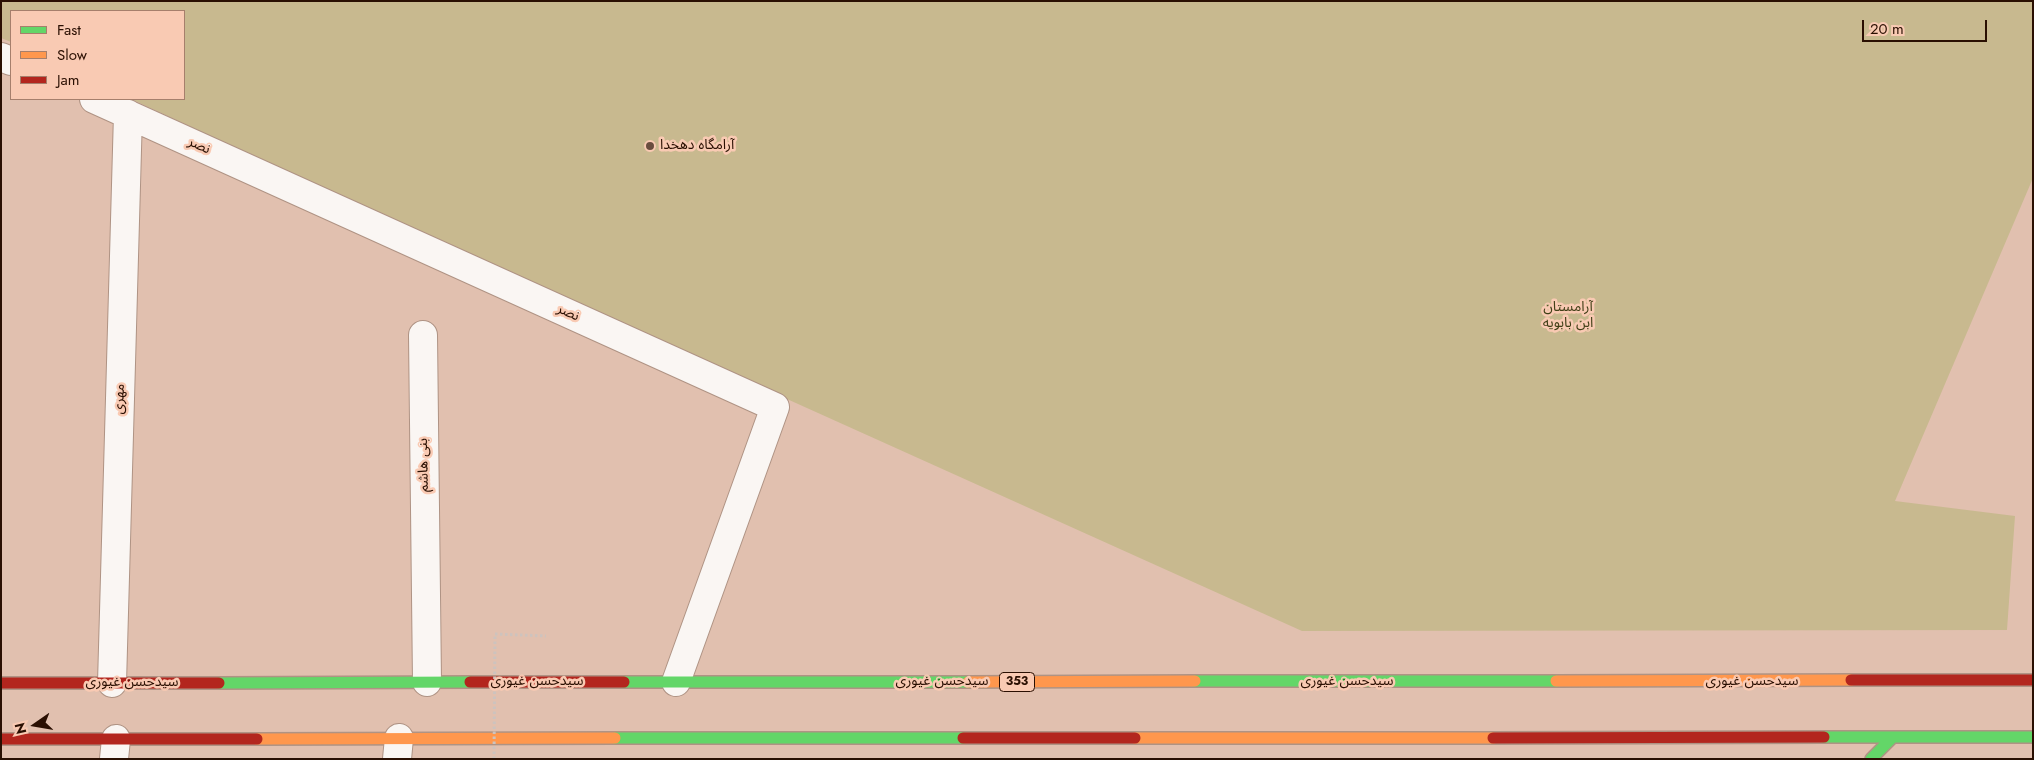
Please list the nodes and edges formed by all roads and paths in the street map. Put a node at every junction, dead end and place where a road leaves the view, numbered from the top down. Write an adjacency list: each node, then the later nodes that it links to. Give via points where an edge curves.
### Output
1 (96, 100): 2 (street, نصر)
2 (128, 114): 7 (street, نصر, via 775,407); 9 (street, مهری)
3 (423, 335): 6 (street, بنی هاشم)
4 (546, 636): 15 (path, bridge, via 495,634)
5 (2033, 680): 7 (main road, سیدحسن غیوری / 353)
6 (427, 682): 7 (main road, سیدحسن غیوری / 353); 9 (main road, سیدحسن غیوری / 353)
7 (676, 682)
8 (1, 683): 9 (main road, سیدحسن غیوری / 353)
9 (112, 683)
10 (2033, 737): 11 (main road)
11 (1892, 738): 14 (main road); 16 (main road)
12 (1, 740): 13 (main road)
13 (115, 749): 14 (main road)
14 (398, 749)
15 (494, 759)
16 (1871, 759)

